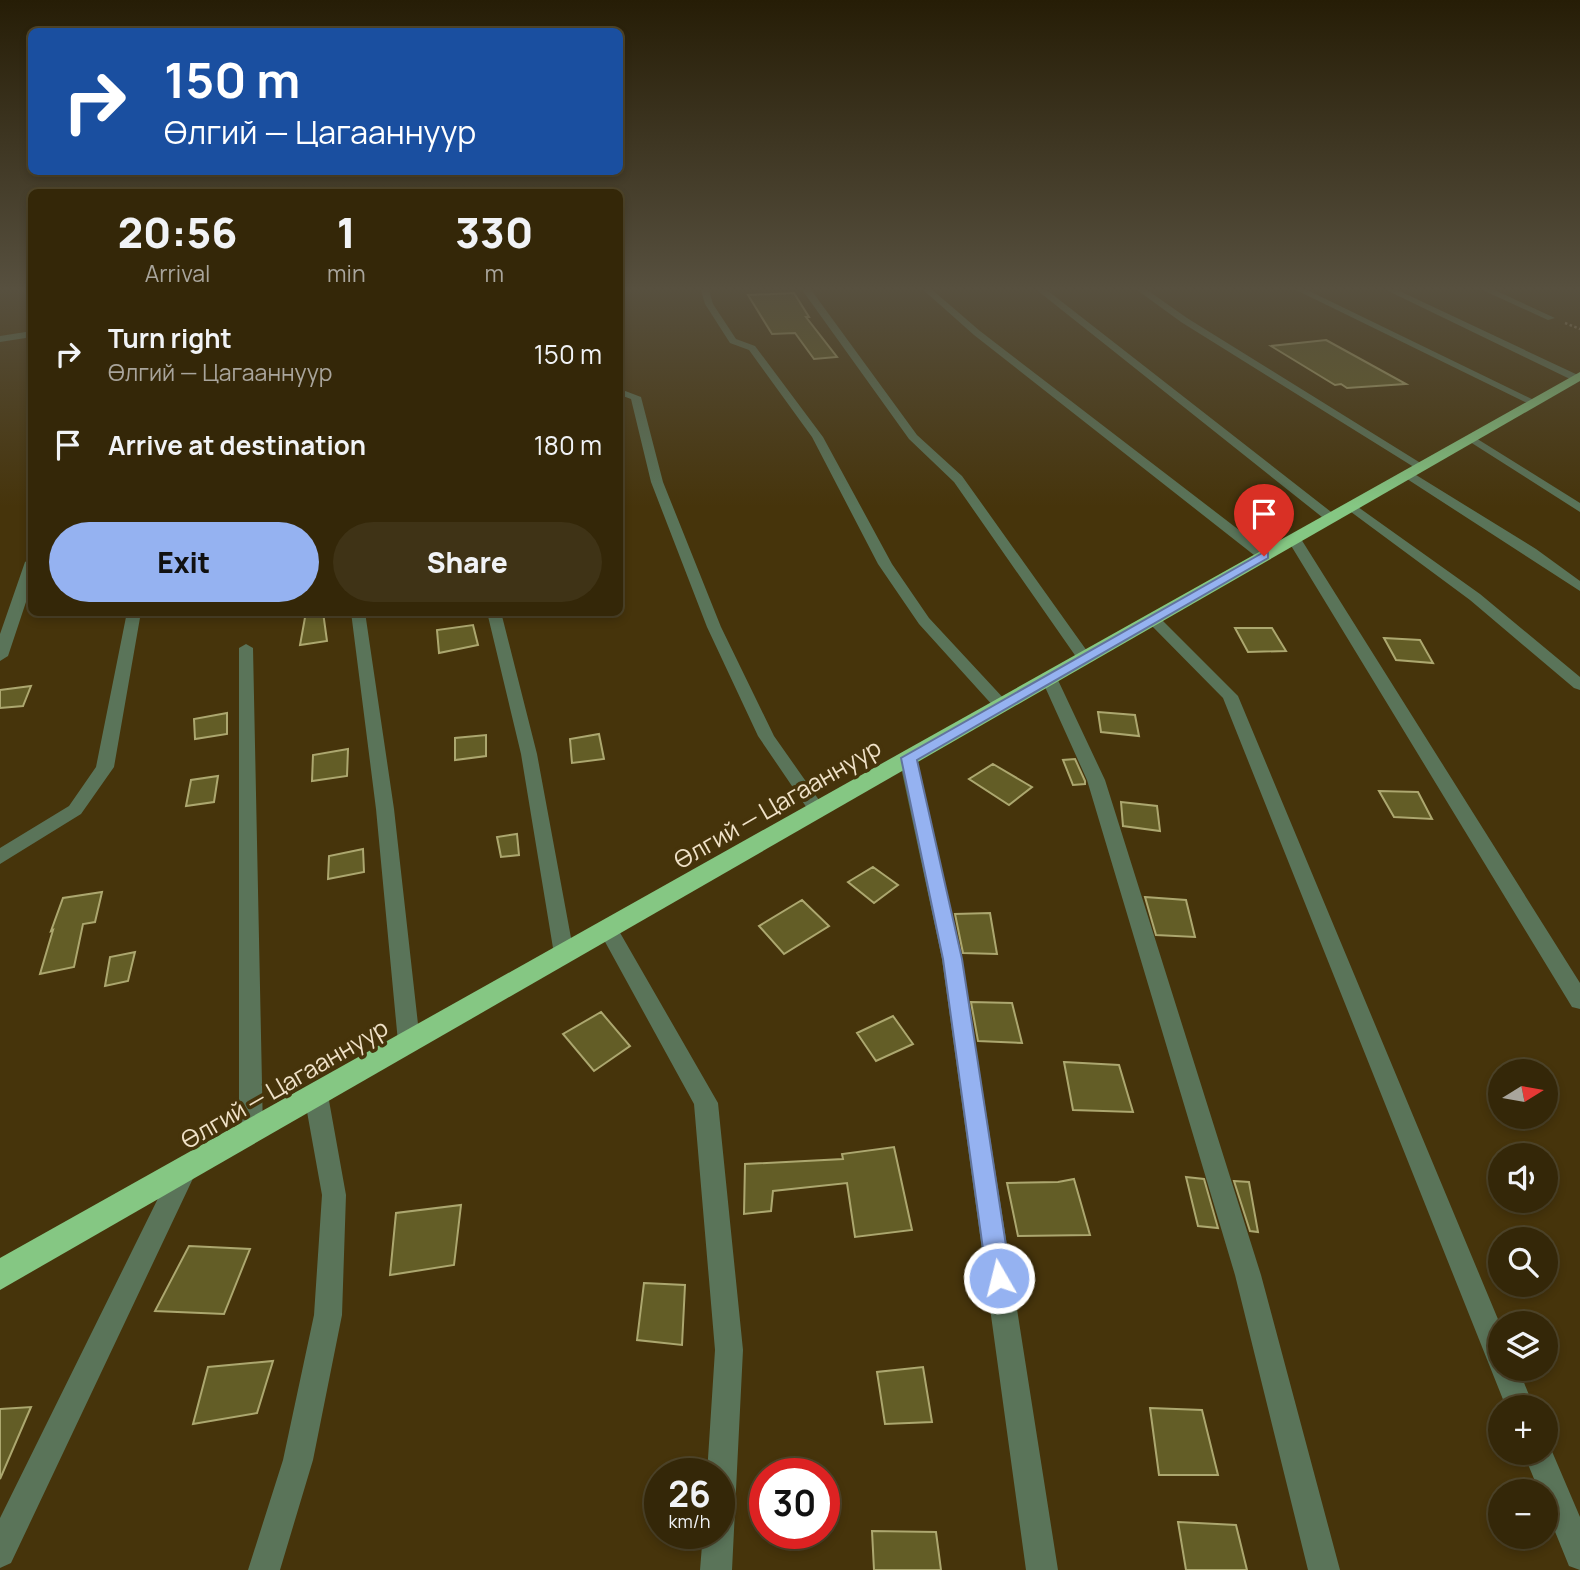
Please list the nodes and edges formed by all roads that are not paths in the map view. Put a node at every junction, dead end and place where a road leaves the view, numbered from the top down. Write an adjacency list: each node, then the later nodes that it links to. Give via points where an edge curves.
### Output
1 (761, 360): 29 (street, via 817,437 885,564 924,621)
2 (858, 360): 26 (street, via 914,437 958,479)
3 (1012, 360): 17 (street)
4 (1130, 360): 15 (street)
5 (1246, 360): 12 (street)
6 (1447, 360): 10 (street)
7 (1542, 360): 8 (street)
8 (1578, 377): 10 (highway, Өлгий — Цагааннуур)
9 (623, 393): 31 (street, via 636,397 657,482 719,639 766,736)
10 (1534, 402): 11 (highway, Өлгий — Цагааннуур)
11 (1471, 438): 12 (highway, Өлгий — Цагааннуур); 14 (street)
12 (1414, 470): 13 (highway, Өлгий — Цагааннуур); 19 (street)
13 (1351, 506): 15 (highway, Өлгий — Цагааннуур); 28 (street, via 1475,597)
14 (1580, 508)
15 (1331, 518): 16 (highway, Өлгий — Цагааннуур)
16 (1294, 539): 17 (highway, Өлгий — Цагааннуур); 35 (street)
17 (1264, 556): 23 (highway, Өлгий — Цагааннуур)
18 (28, 574): 25 (street)
19 (1580, 587)
20 (133, 616): 32 (street, via 105,767 75,810)
21 (359, 616): 36 (street, via 385,809)
22 (495, 616): 34 (street, via 529,754)
23 (1153, 619): 26 (highway, Өлгий — Цагааннуур); 41 (street, via 1230,696)
24 (246, 648): 38 (street)
25 (0, 656)
26 (1084, 658): 27 (highway, Өлгий — Цагааннуур)
27 (1049, 678): 29 (highway, Өлгий — Цагааннуур); 50 (street, via 1100,793 1248,1275)
28 (1580, 685)
29 (1002, 705): 30 (highway, Өлгий — Цагааннуур)
30 (908, 758): 31 (highway, Өлгий — Цагааннуур); 49 (street, via 952,959)
31 (817, 810): 33 (highway, Өлгий — Цагааннуур)
32 (0, 858)
33 (608, 929): 34 (highway, Өлгий — Цагааннуур); 42 (street, via 706,1103 729,1350)
34 (564, 954): 36 (highway, Өлгий — Цагааннуур)
35 (1580, 1001)
36 (409, 1042): 37 (highway, Өлгий — Цагааннуур)
37 (316, 1096): 38 (highway, Өлгий — Цагааннуур); 47 (street, via 334,1195 328,1315 298,1460)
38 (251, 1132): 39 (highway, Өлгий — Цагааннуур)
39 (185, 1170): 40 (highway, Өлгий — Цагааннуур); 45 (street)
40 (0, 1275)
41 (1488, 1329)
42 (723, 1458)
43 (1543, 1465): 46 (street)
44 (718, 1549): 48 (street)
45 (0, 1552)
46 (1580, 1555)
47 (264, 1570)
48 (716, 1570)
49 (1042, 1570)
50 (1324, 1570)

